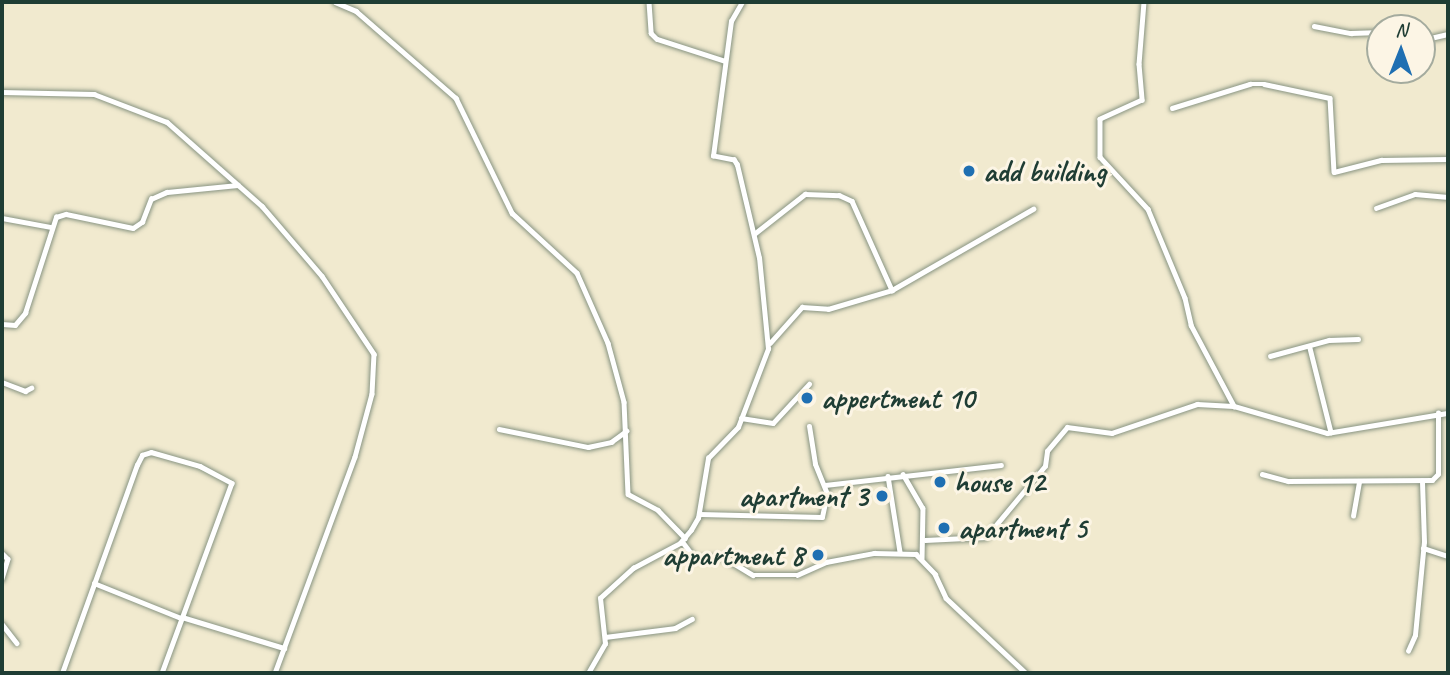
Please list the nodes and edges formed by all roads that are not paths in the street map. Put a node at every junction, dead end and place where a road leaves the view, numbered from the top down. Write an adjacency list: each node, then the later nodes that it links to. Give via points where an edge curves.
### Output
1 (335, 2): 34 (street, via 356,11 456,98 512,213 577,273 608,343)
2 (649, 2): 8 (street, via 651,33 657,39)
3 (730, 2): 5 (street)
4 (1144, 2): 28 (street, via 1139,64 1142,100 1135,107 1102,116 1100,157 1148,209 1185,298 1191,325)
5 (739, 3): 8 (street)
6 (1314, 26): 7 (street)
7 (1366, 33)
8 (725, 61): 18 (street, via 713,156 734,160 737,165)
9 (2, 92): 12 (street, via 88,93 135,107 167,122)
10 (1172, 108): 11 (street, via 1250,84 1264,84 1330,98 1334,172 1381,160)
11 (1448, 159)
12 (238, 185): 17 (street, via 167,192 151,199 137,227 66,214 56,216); 59 (street, via 309,260 374,358 372,394 355,457)
13 (1448, 197): 14 (street, via 1415,194)
14 (1376, 208)
15 (1033, 209): 19 (street)
16 (2, 218): 17 (street)
17 (51, 228): 20 (street, via 25,313 15,325)
18 (754, 234): 19 (street, via 805,194 839,195 852,201); 22 (street, via 762,319)
19 (892, 290): 22 (street, via 828,309 802,307)
20 (2, 324)
21 (1358, 339): 23 (street, via 1329,340)
22 (770, 343): 31 (street)
23 (1310, 348): 24 (street); 35 (street)
24 (1270, 356)
25 (2, 382): 27 (street, via 25,391)
26 (809, 384): 31 (street, via 773,423)
27 (31, 388)
28 (1234, 406): 35 (street, via 1262,418); 46 (street, via 1197,404 1112,433 1066,427 1047,451 1045,466 986,537)
29 (1438, 413): 30 (street); 35 (street); 40 (street, via 1437,474 1435,479)
30 (1448, 413)
31 (741, 418): 43 (street, via 708,458)
32 (808, 426): 42 (street, via 815,464)
33 (499, 429): 34 (street, via 588,447 611,442)
34 (627, 430): 45 (street, via 628,494 658,510)
35 (1332, 432)
36 (1001, 465): 37 (street)
37 (903, 473): 39 (street); 46 (street, via 920,499)
38 (1262, 474): 41 (street, via 1288,481)
39 (888, 476): 42 (street); 48 (street)
40 (1422, 481): 41 (street); 47 (street)
41 (1359, 482): 44 (street)
42 (825, 485): 43 (street, via 822,517)
43 (699, 514): 45 (street)
44 (1353, 516)
45 (683, 539): 48 (street, via 699,561 723,557 753,575 797,575 826,562); 57 (street, via 610,585 598,601)
46 (925, 540): 51 (street)
47 (1423, 548): 50 (street); 60 (street, via 1416,627)
48 (900, 552): 51 (street)
49 (2, 553): 52 (street, via 8,559)
50 (1448, 556)
51 (922, 558): 65 (street, via 946,598)
52 (2, 579)
53 (94, 583): 54 (street); 54 (street, via 142,455 151,452 200,466 232,483); 61 (street)
54 (182, 618): 59 (street); 62 (street)
55 (692, 619): 57 (street, via 675,628)
56 (2, 624): 58 (street)
57 (605, 637): 64 (street)
58 (17, 643)
59 (284, 648): 63 (street)
60 (1408, 651)
61 (62, 673)
62 (162, 673)
63 (275, 673)
64 (588, 673)
65 (1026, 673)

